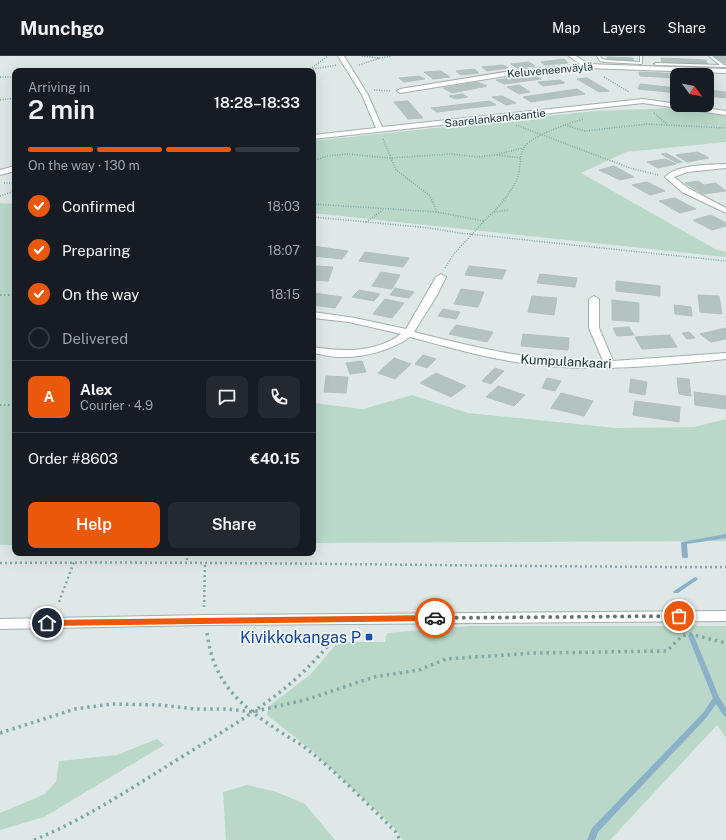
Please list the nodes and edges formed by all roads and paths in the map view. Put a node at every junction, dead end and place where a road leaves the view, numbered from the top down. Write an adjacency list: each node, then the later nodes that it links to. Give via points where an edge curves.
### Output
1 (328, 56): 14 (path)
2 (341, 56): 11 (street)
3 (362, 56): 9 (path)
4 (392, 56): 9 (path)
5 (572, 56): 13 (street)
6 (598, 56): 10 (lane)
7 (641, 56): 12 (lane)
8 (710, 56): 15 (lane)
9 (380, 58): 11 (path)
10 (612, 64): 12 (street, Keluveneenväylä); 13 (street, Keluveneenväylä)
11 (347, 65): 16 (path); 19 (street)
12 (642, 65): 15 (street, Keluveneenväylä)
13 (587, 66): 20 (street, Keluveneenväylä, via 509,74); 23 (path)
14 (313, 68)
15 (725, 68)
16 (316, 69)
17 (0, 77): 18 (path)
18 (12, 77)
19 (361, 89): 20 (path); 31 (street)
20 (400, 91)
21 (12, 98): 22 (path)
22 (0, 100)
23 (643, 102): 24 (street, Saarelankankaantie); 27 (street, Saarelankankaantie)
24 (670, 104)
25 (714, 111): 26 (street, Saarelankankaantie)
26 (726, 113)
27 (497, 117): 31 (street, Saarelankankaantie); 32 (path)
28 (591, 118): 29 (path)
29 (564, 125): 30 (path, via 585,131 647,124); 32 (path)
30 (726, 128)
31 (380, 130): 33 (street, Saarelankankaantie); 36 (path)
32 (542, 135): 34 (path); 42 (path, via 649,174)
33 (316, 136)
34 (523, 148): 35 (path); 37 (path)
35 (495, 155): 36 (path, via 477,157 452,154); 37 (path)
36 (390, 158): 38 (path, via 347,154); 51 (path, via 396,170 430,196)
37 (521, 158): 52 (path, via 519,175 510,193)
38 (316, 160)
39 (726, 166): 42 (street, via 698,168 672,173)
40 (12, 169): 41 (street)
41 (0, 173)
42 (668, 177): 50 (street, via 685,190)
43 (12, 183): 44 (path)
44 (0, 184)
45 (12, 192): 46 (path)
46 (0, 196)
47 (316, 204): 48 (path)
48 (383, 210): 51 (path); 55 (path)
49 (508, 210): 52 (path)
50 (726, 211)
51 (437, 212): 54 (path)
52 (494, 212): 54 (path)
53 (316, 217): 55 (path)
54 (484, 221): 56 (path)
55 (366, 222): 56 (path)
56 (472, 235): 57 (path); 58 (path, via 453,255)
57 (726, 261)
58 (441, 278): 63 (street)
59 (0, 295): 60 (path)
60 (12, 295)
61 (594, 299): 66 (street, via 594,328)
62 (316, 315): 63 (street, Kumpulankaari, via 360,322)
63 (408, 334): 64 (street, via 366,352 338,354); 66 (street, Kumpulankaari, via 524,360)
64 (316, 350)
65 (726, 356): 66 (street, Kumpulankaari, via 675,362)
66 (609, 364)
67 (0, 405): 68 (path)
68 (12, 405)
69 (186, 556): 72 (path)
70 (74, 562): 71 (path); 72 (path); 75 (path)
71 (0, 563)
72 (187, 563): 73 (path)
73 (205, 563): 74 (path); 76 (path)
74 (726, 567)
75 (59, 602)
76 (204, 607)
77 (726, 616): 78 (street)
78 (0, 624)
79 (207, 632): 82 (path, via 207,650 213,667 225,686)
80 (335, 637): 82 (path, via 306,672)
81 (726, 644): 82 (path, via 690,634 682,636 666,651 535,653 446,658 419,670 374,677 305,700)
82 (252, 712): 83 (path, via 161,704 112,704 75,709); 84 (path, via 118,797); 85 (path, via 308,750 395,831)
83 (0, 733)
84 (34, 840)
85 (400, 840)

